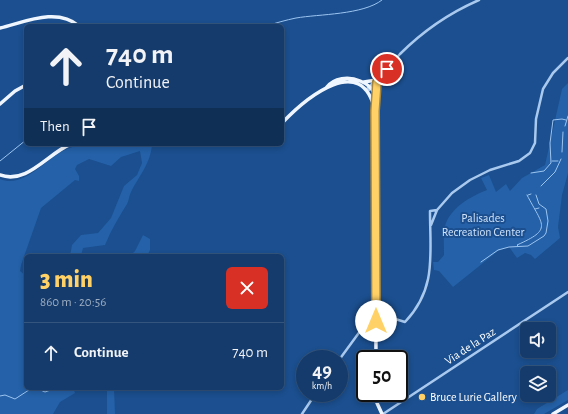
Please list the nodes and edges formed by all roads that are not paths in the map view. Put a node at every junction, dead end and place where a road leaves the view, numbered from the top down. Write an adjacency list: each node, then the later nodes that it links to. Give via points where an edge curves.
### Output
1 (478, 0): 5 (street, via 421,35 400,54)
2 (76, 24): 3 (main road, via 68,18 57,16)
3 (0, 28)
4 (568, 58): 18 (street, via 553,73 543,89 536,119 535,142 530,153 519,161 490,170 470,180 452,193)
5 (378, 80): 6 (main road); 11 (street); 12 (main road)
6 (363, 82): 10 (main road, via 343,78 332,82); 11 (main road)
7 (336, 84): 9 (main road, via 341,84); 10 (main road); 11 (main road, via 350,81)
8 (24, 86): 13 (main road)
9 (340, 87)
10 (326, 89): 15 (main road, via 296,107)
11 (368, 89): 12 (main road); 14 (main road)
12 (376, 101): 14 (main road)
13 (0, 104)
14 (375, 111): 21 (main road)
15 (284, 121)
16 (68, 146): 17 (main road, via 22,175)
17 (0, 175)
18 (437, 210): 19 (street); 19 (street, via 430,211)
19 (430, 228): 22 (street, via 429,275 420,305 405,322)
20 (568, 292): 29 (street, Via de la Paz)
21 (376, 305): 22 (main road); 23 (street)
22 (376, 318): 23 (street); 25 (main road)
23 (366, 321): 24 (street)
24 (346, 350)
25 (376, 350)
26 (310, 402): 30 (street)
27 (377, 402): 29 (main road)
28 (568, 405): 31 (main road)
29 (383, 413)
30 (302, 414)
31 (553, 414)

